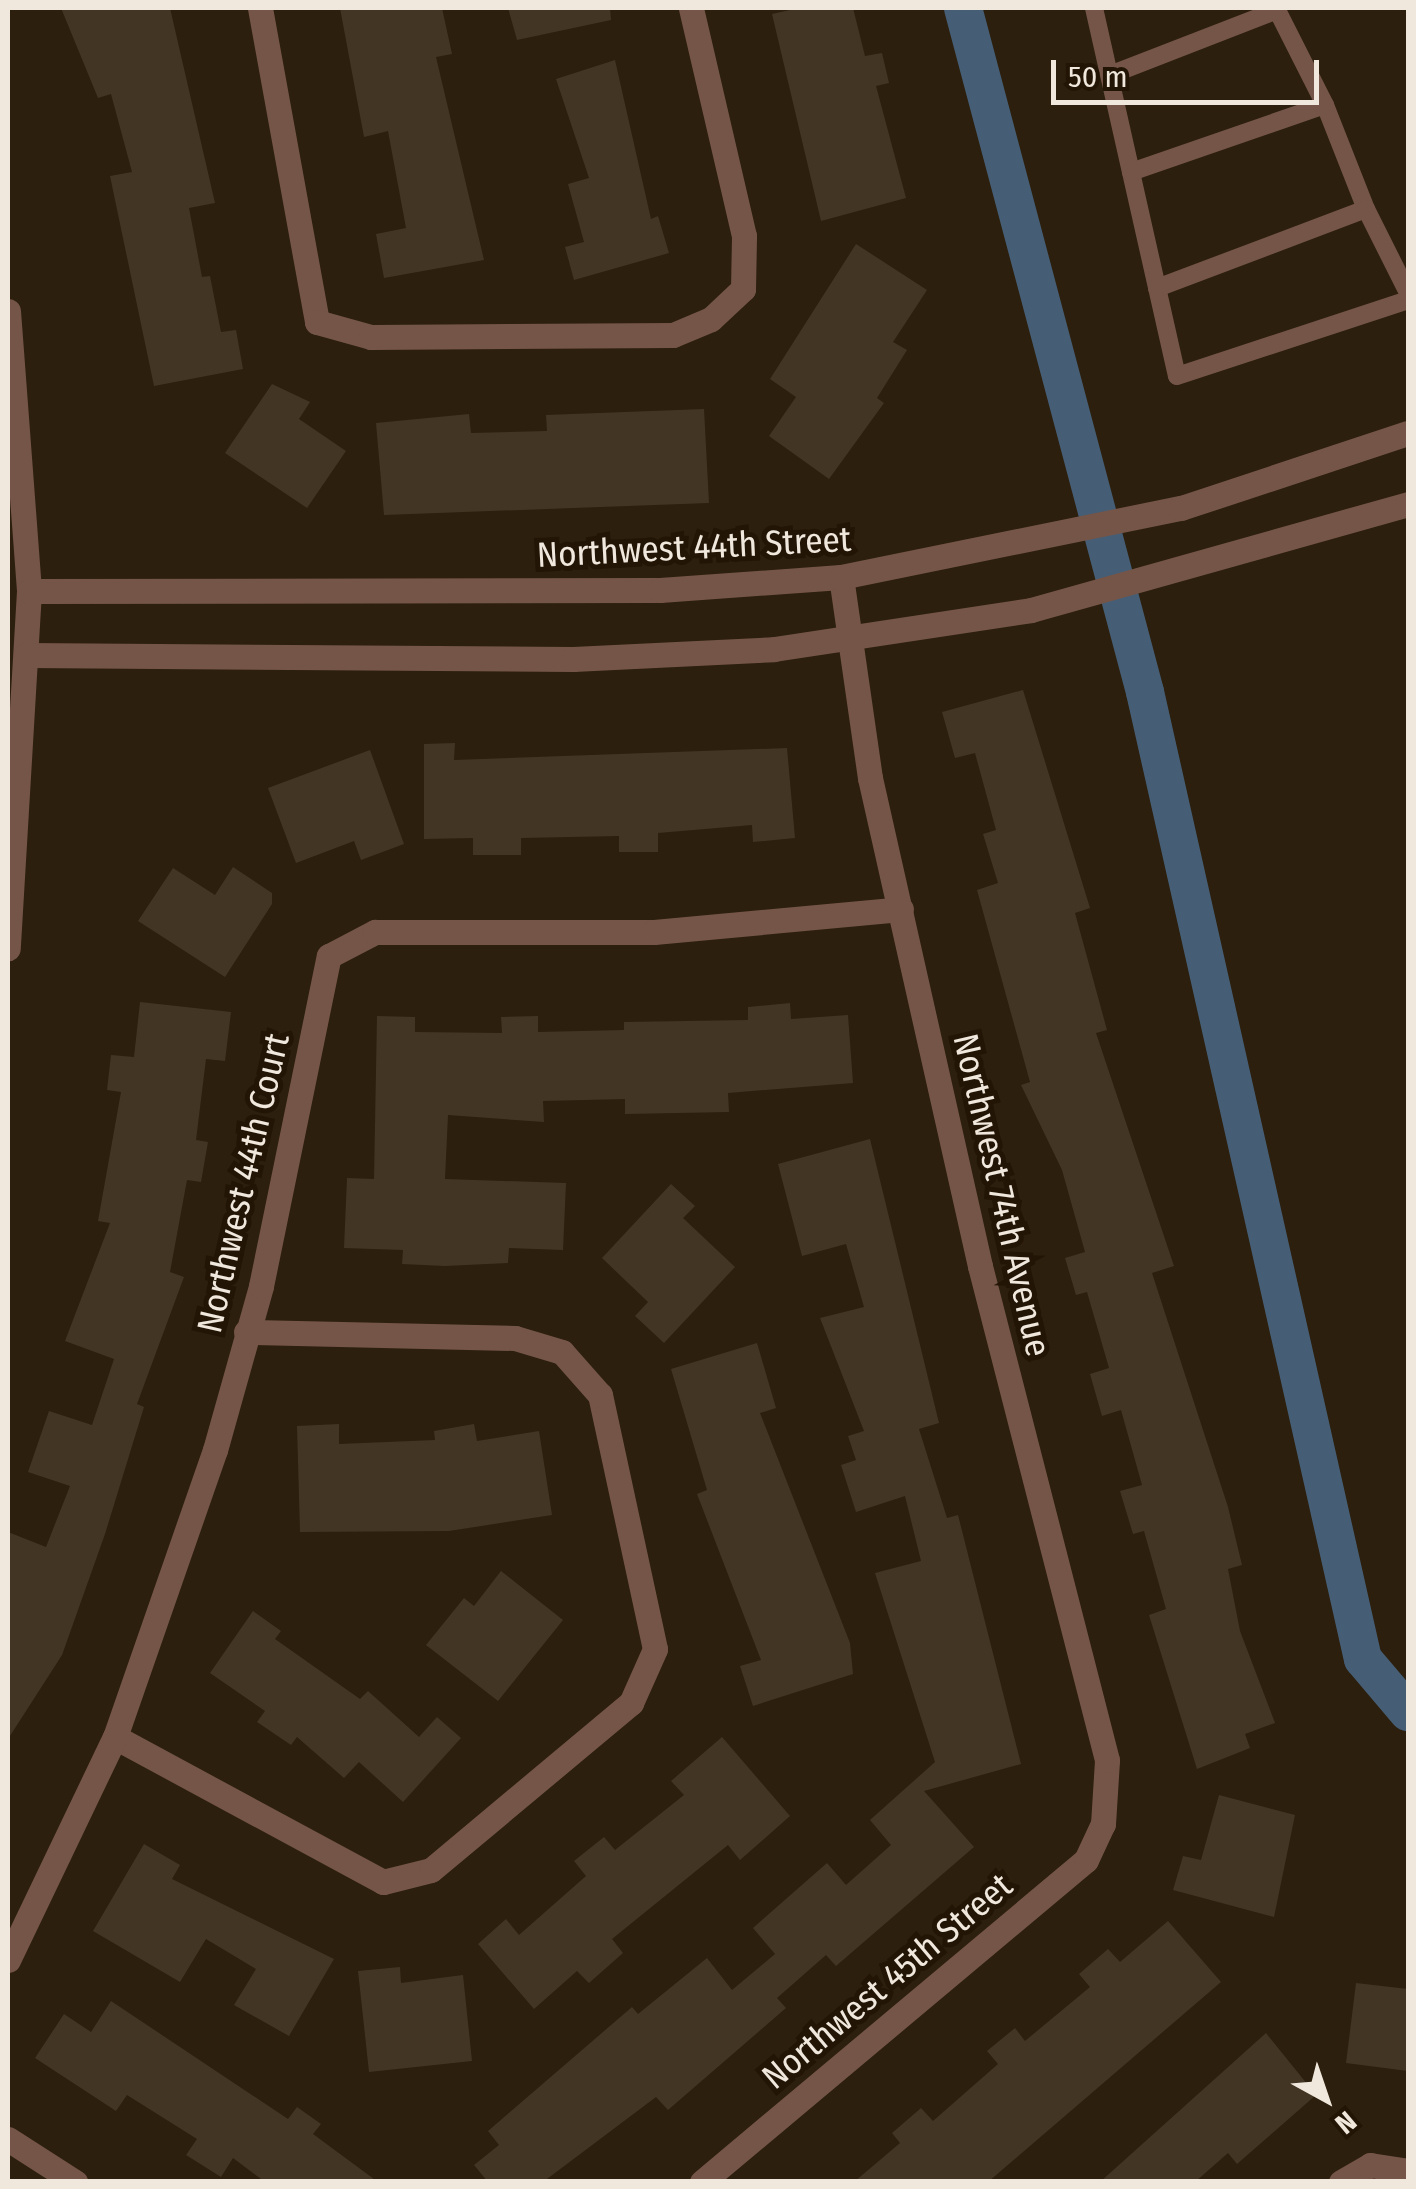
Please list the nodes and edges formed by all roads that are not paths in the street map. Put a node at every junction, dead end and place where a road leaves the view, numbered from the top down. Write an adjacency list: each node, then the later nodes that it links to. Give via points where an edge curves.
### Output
1 (260, 8): 2 (street, via 316,322 370,337 673,335 711,320 743,289 744,236)
2 (692, 8)
3 (1094, 8): 5 (lane)
4 (1277, 9): 5 (lane); 6 (lane)
5 (1110, 75): 7 (lane)
6 (1325, 105): 7 (lane); 8 (lane)
7 (1131, 172): 9 (lane)
8 (1366, 210): 9 (lane); 10 (lane)
9 (1157, 288): 10 (lane, via 1177,376)
10 (1408, 296)
11 (8, 310): 15 (street)
12 (1408, 432): 14 (street, Northwest 44th Street, via 1181,508)
13 (1408, 504): 16 (street, via 1162,580)
14 (840, 576): 15 (street, Northwest 44th Street, via 660,590); 16 (street, Northwest 74th Avenue)
15 (29, 591): 17 (street)
16 (846, 641): 17 (street, via 573,660); 18 (street, Northwest 74th Avenue)
17 (26, 655): 19 (street)
18 (901, 909): 20 (street, Northwest 44th Court, via 654,932 375,932 329,956); 22 (street, Northwest 74th Avenue, via 980,1266 1108,1760)
19 (8, 948)
20 (246, 1332): 21 (street, Northwest 44th Court, via 215,1450); 21 (street, via 515,1338 562,1352 600,1394 656,1650 631,1703 431,1870 383,1882)
21 (115, 1737): 23 (street, Northwest 44th Court)
22 (1103, 1824): 27 (street, Northwest 45th Street, via 1086,1860)
23 (8, 1960)
24 (8, 2139): 26 (street)
25 (1408, 2172): 28 (street, via 1370,2164)
26 (76, 2182)
27 (702, 2182)
28 (1341, 2182)

